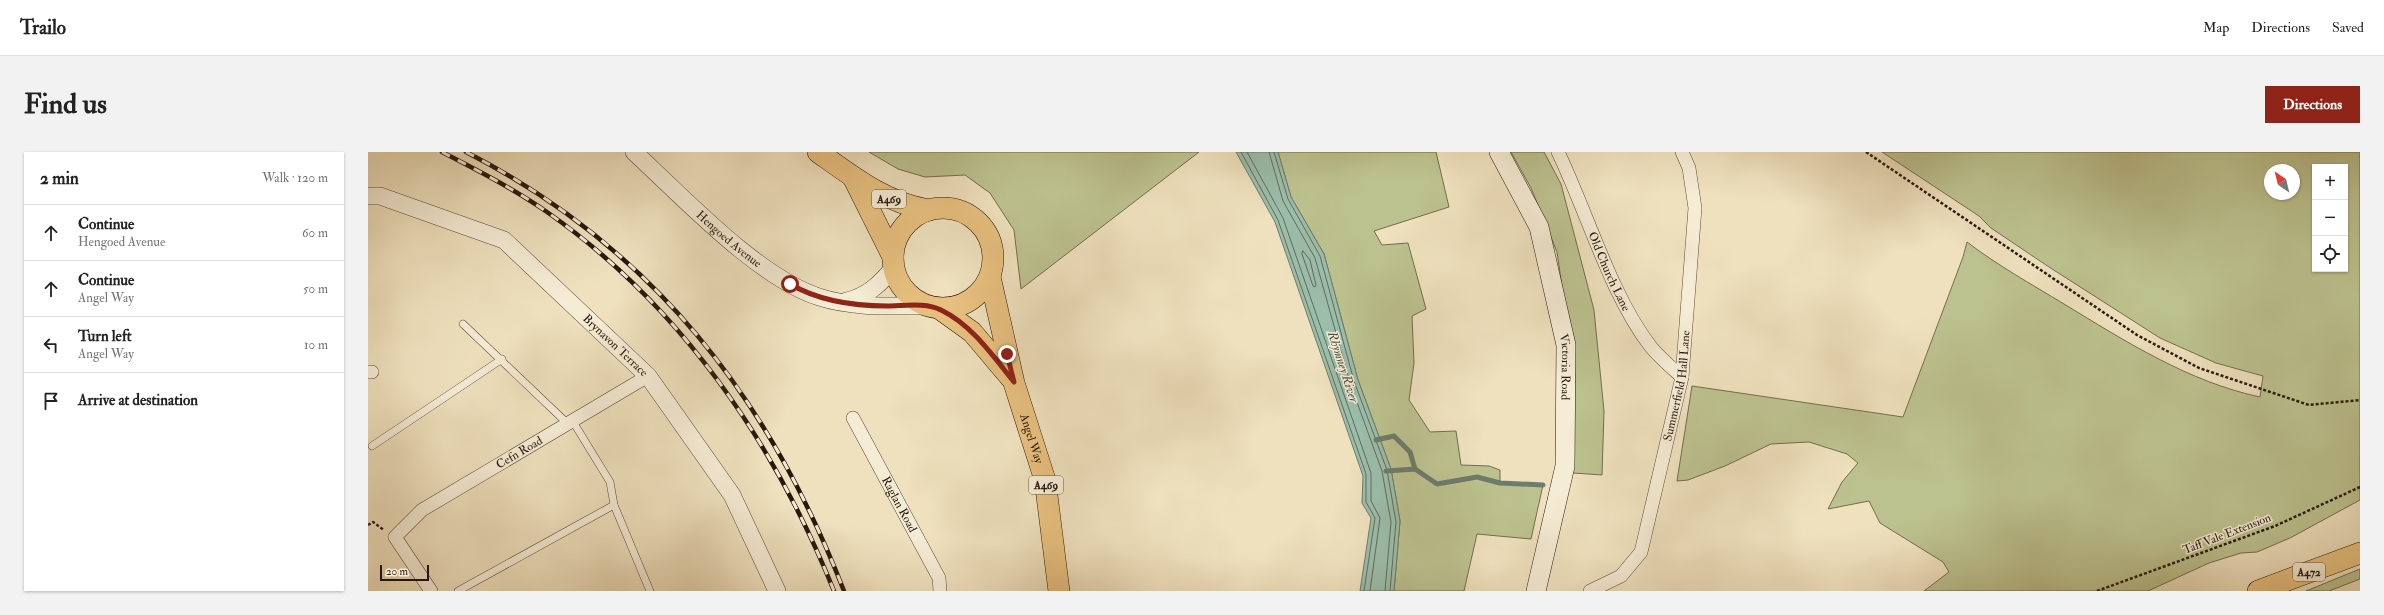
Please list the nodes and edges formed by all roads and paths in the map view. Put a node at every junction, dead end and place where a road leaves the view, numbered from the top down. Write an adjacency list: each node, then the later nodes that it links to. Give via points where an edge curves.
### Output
1 (634, 152): 12 (street, Hengoed Avenue, via 738,247 769,270 801,290)
2 (818, 152): 7 (main road, A469)
3 (1499, 152): 33 (main road, Victoria Road, via 1539,227 1566,345 1565,466)
4 (1558, 152): 17 (street, Old Church Lane, via 1629,313 1652,348)
5 (1682, 152): 17 (street, Summerfield Hall Lane, via 1689,168 1695,208)
6 (1866, 152): 19 (path, via 2137,334 2199,368 2309,405)
7 (853, 177): 9 (main road, A469, via 894,201); 10 (main road, A469)
8 (368, 196): 16 (street, Brynavon Terrace, via 380,196 504,240)
9 (929, 210): 10 (main road, via 915,217 903,228 896,241); 11 (main road, via 946,208 961,211 979,223 992,245 994,261)
10 (893, 262): 12 (street, Hengoed Avenue, via 881,282 858,299); 13 (main road, via 901,286 911,298)
11 (990, 277): 13 (main road, via 982,291 970,301 956,307); 18 (main road, Angel Way / A469)
12 (840, 302): 13 (street, Hengoed Avenue)
13 (933, 307): 18 (main road, Angel Way / A469, via 972,332)
14 (463, 324): 15 (lane)
15 (502, 359): 21 (lane); 22 (lane)
16 (648, 376): 21 (street, Cefn Road); 30 (street, Brynavon Terrace, via 732,495)
17 (1682, 377): 26 (street, Summerfield Hall Lane, via 1641,552)
18 (1014, 382): 32 (main road, Angel Way / A469, via 1045,480)
19 (2360, 400)
20 (853, 418): 31 (street, Raglan Road, via 939,578)
21 (570, 421): 24 (lane, via 610,482); 27 (street, Cefn Road, via 422,510 396,537)
22 (372, 446)
23 (2360, 487): 36 (path, Taff Vale Extension, via 2275,526)
24 (614, 505): 28 (lane); 29 (lane)
25 (2360, 553): 37 (main road, A472)
26 (1621, 576): 34 (street, Summerfield Hall Lane); 35 (street)
27 (431, 591)
28 (458, 591)
29 (650, 591)
30 (776, 591)
31 (940, 591)
32 (1059, 591)
33 (1536, 591)
34 (1590, 591)
35 (1616, 591)
36 (2097, 591)
37 (2258, 591)

